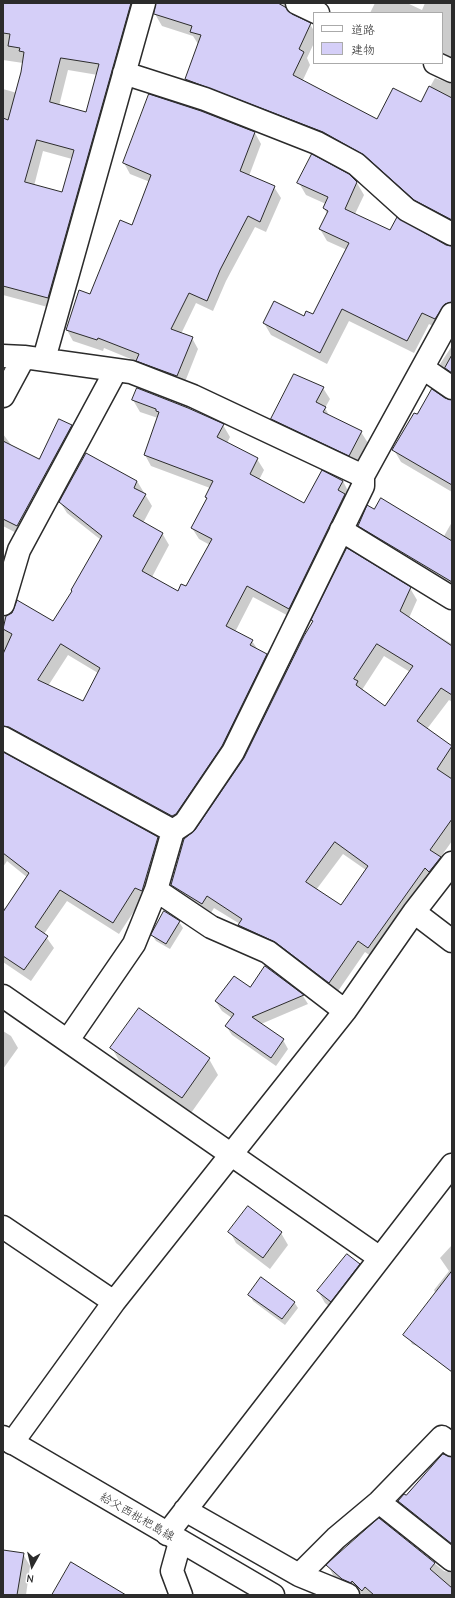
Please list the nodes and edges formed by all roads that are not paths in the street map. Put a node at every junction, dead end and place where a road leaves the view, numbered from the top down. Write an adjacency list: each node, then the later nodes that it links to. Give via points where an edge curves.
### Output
1 (144, 3): 4 (street)
2 (437, 64): 3 (street)
3 (452, 71)
4 (124, 73): 5 (street, via 205,99 317,142 356,164 407,210); 8 (street)
5 (452, 234)
6 (452, 314): 9 (street)
7 (3, 356): 8 (street)
8 (34, 358): 10 (street); 12 (street)
9 (423, 368): 11 (street); 13 (street)
10 (116, 370): 13 (street, via 131,372 193,396); 16 (street, via 19,550)
11 (452, 388)
12 (3, 396)
13 (363, 476): 14 (street, via 363,486)
14 (341, 530): 15 (street); 18 (street, via 233,752 185,823)
15 (452, 598)
16 (3, 604)
17 (3, 738): 18 (street)
18 (173, 831): 20 (street)
19 (452, 863): 21 (street)
20 (156, 890): 24 (street, via 211,927 268,952); 25 (street, via 134,944)
21 (414, 912): 22 (street); 24 (street)
22 (452, 941)
23 (3, 996): 25 (street)
24 (345, 1011): 26 (street)
25 (68, 1040): 26 (street)
26 (231, 1154): 29 (street); 30 (street)
27 (452, 1165): 29 (street)
28 (3, 1227): 30 (street)
29 (380, 1258): 34 (street)
30 (114, 1302): 32 (street)
31 (449, 1435): 33 (street)
32 (7, 1440): 35 (street, 給父西枇杷島線)
33 (379, 1502): 36 (street); 37 (street, via 336,1538)
34 (185, 1510): 35 (street); 37 (street)
35 (174, 1538): 38 (street, via 172,1571); 39 (street, 給父西枇杷島線)
36 (452, 1560)
37 (299, 1575): 40 (street)
38 (181, 1595)
39 (273, 1595)
40 (348, 1595)

